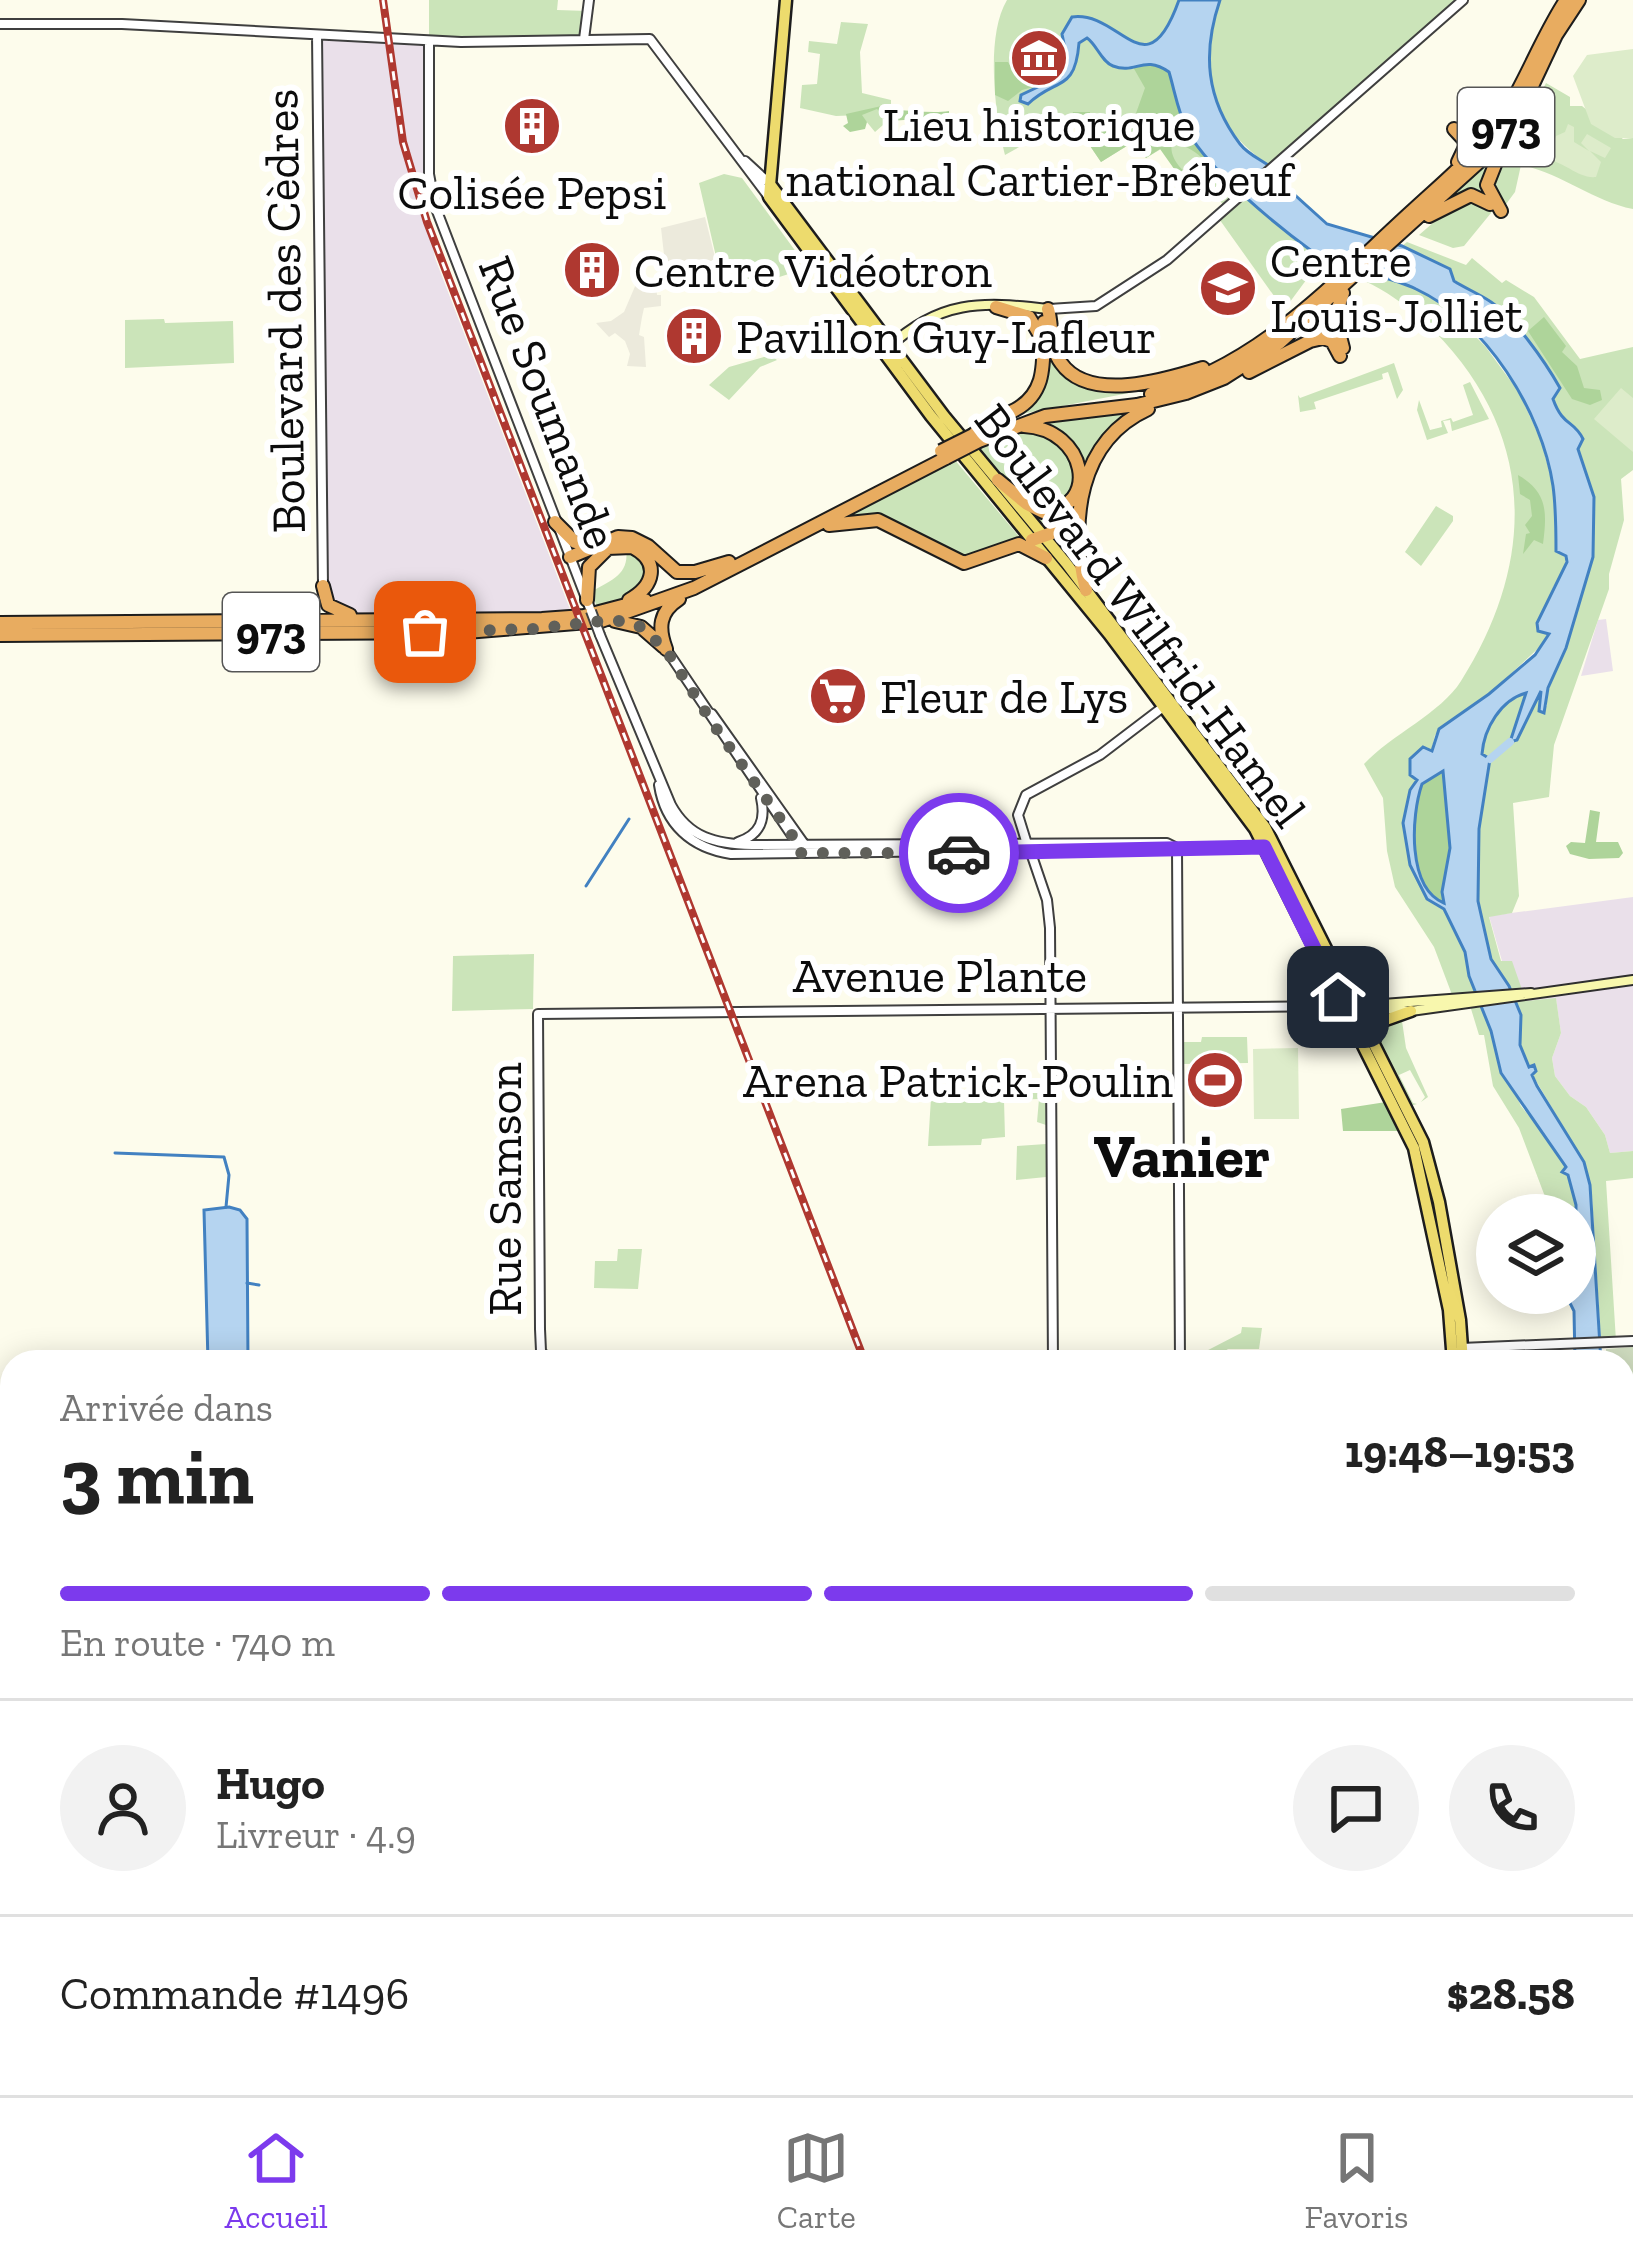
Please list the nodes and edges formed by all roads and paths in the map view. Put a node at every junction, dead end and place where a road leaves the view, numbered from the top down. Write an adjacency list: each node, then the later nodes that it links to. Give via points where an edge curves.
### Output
1 (589, 0): 8 (street)
2 (785, 0): 11 (main road)
3 (1463, 0): 15 (street, via 1167,260 1110,298 1080,310)
4 (1566, 0): 10 (highway, 973)
5 (1579, 0): 10 (highway, 973)
6 (0, 24): 7 (street)
7 (317, 34): 9 (street); 34 (street, Boulevard des Cèdres)
8 (584, 39): 9 (street); 11 (street, Boulevard Wilfrid-Hamel, via 650,39)
9 (429, 41): 26 (street, Rue Soumande, via 435,206)
10 (1526, 88): 12 (highway, 973); 12 (highway, via 1478,133 1454,129 1466,140 1463,157); 12 (highway, via 1488,178 1501,211 1471,194)
11 (770, 191): 17 (main road, Boulevard Wilfrid-Hamel)
12 (1414, 217): 13 (highway, 973)
13 (1341, 284): 18 (highway, 973); 19 (highway, 973, via 1279,343); 19 (highway, via 1335,317 1343,355 1318,338)
14 (996, 307): 15 (main road); 16 (highway, via 1033,320); 17 (main road, via 934,314)
15 (1048, 309): 16 (highway); 18 (highway, via 1058,359 1089,382 1164,379)
16 (1043, 344): 22 (highway, via 1036,393)
17 (887, 349): 24 (main road, Boulevard Wilfrid-Hamel); 28 (main road, Boulevard Wilfrid-Hamel)
18 (1245, 355): 22 (highway, 973, via 1156,393 1045,410)
19 (1224, 378): 20 (highway, 973)
20 (1171, 398): 21 (highway, 973); 25 (highway, via 1125,420 1102,442)
21 (1016, 425): 22 (highway, 973); 24 (highway, via 1049,430 1069,444 1076,492 1043,512)
22 (976, 438): 23 (highway, 973, bridge)
23 (944, 454): 27 (highway, 973); 33 (highway, 973)
24 (998, 480): 28 (main road, Boulevard Wilfrid-Hamel)
25 (1083, 509): 28 (highway, via 1071,525); 36 (highway, via 1078,551)
26 (555, 522): 29 (highway, via 575,542); 32 (street, Rue Soumande)
27 (799, 534): 31 (highway, via 878,520 958,562 1018,544); 35 (highway, 973)
28 (1037, 537): 31 (main road, Boulevard Wilfrid-Hamel); 36 (main road, Boulevard Wilfrid-Hamel)
29 (594, 546): 32 (highway); 33 (highway, via 637,539 682,573)
30 (609, 547): 32 (highway); 37 (highway, via 590,567); 40 (highway, via 637,549 653,572 642,592)
31 (1046, 558): 44 (main road, Boulevard Wilfrid-Hamel)
32 (571, 559): 37 (street, Rue Soumande)
33 (729, 562): 40 (highway, 973)
34 (323, 586): 38 (highway, via 337,612); 39 (highway, via 312,610)
35 (694, 588): 40 (highway, 973); 43 (highway, via 665,611)
36 (1086, 590): 44 (main road, Boulevard Wilfrid-Hamel)
37 (587, 600): 40 (street, Rue Soumande, bridge)
38 (387, 620): 39 (highway, 973); 40 (highway, 973)
39 (278, 622): 41 (highway, 973)
40 (602, 622): 42 (highway, 973, via 466,632); 43 (highway, via 641,627); 46 (street, Rue Soumande)
41 (0, 623)
42 (0, 635)
43 (666, 650): 45 (street)
44 (1168, 704): 49 (main road, Boulevard Wilfrid-Hamel, via 1246,797); 50 (street, via 1100,755 1026,795 1018,815)
45 (706, 710): 47 (street); 52 (street)
46 (658, 777): 48 (street, Rue Soumande, via 690,830); 52 (street, Rue Soumande, via 670,819 700,846 731,854)
47 (760, 790): 48 (street, via 759,829); 52 (street)
48 (731, 844): 52 (street, Rue Soumande)
49 (1270, 847): 51 (street, Rue Soumande); 55 (main road, Boulevard Wilfrid-Hamel)
50 (1029, 848): 51 (street, Rue Soumande); 52 (street, Rue Soumande); 56 (street, via 1049,917)
51 (1177, 848): 57 (street)
52 (803, 849)
53 (1633, 980): 54 (main road)
54 (1476, 1000): 55 (main road); 58 (main road)
55 (1348, 1006): 57 (street, Avenue Plante); 58 (main road); 60 (main road, Boulevard Wilfrid-Hamel); 65 (main road, Boulevard Wilfrid-Hamel, via 1419,1161)
56 (1049, 1010): 57 (street, Avenue Plante); 59 (street, Avenue Plante); 63 (street)
57 (1178, 1010): 64 (street)
58 (1411, 1012): 60 (main road, via 1380,1022)
59 (538, 1014): 62 (street, Rue Samson)
60 (1374, 1044): 66 (main road, Boulevard Wilfrid-Hamel, via 1432,1169)
61 (1633, 1341): 67 (street)
62 (542, 1350)
63 (1053, 1350)
64 (1180, 1350)
65 (1457, 1350)
66 (1457, 1350)
67 (1507, 1350)

